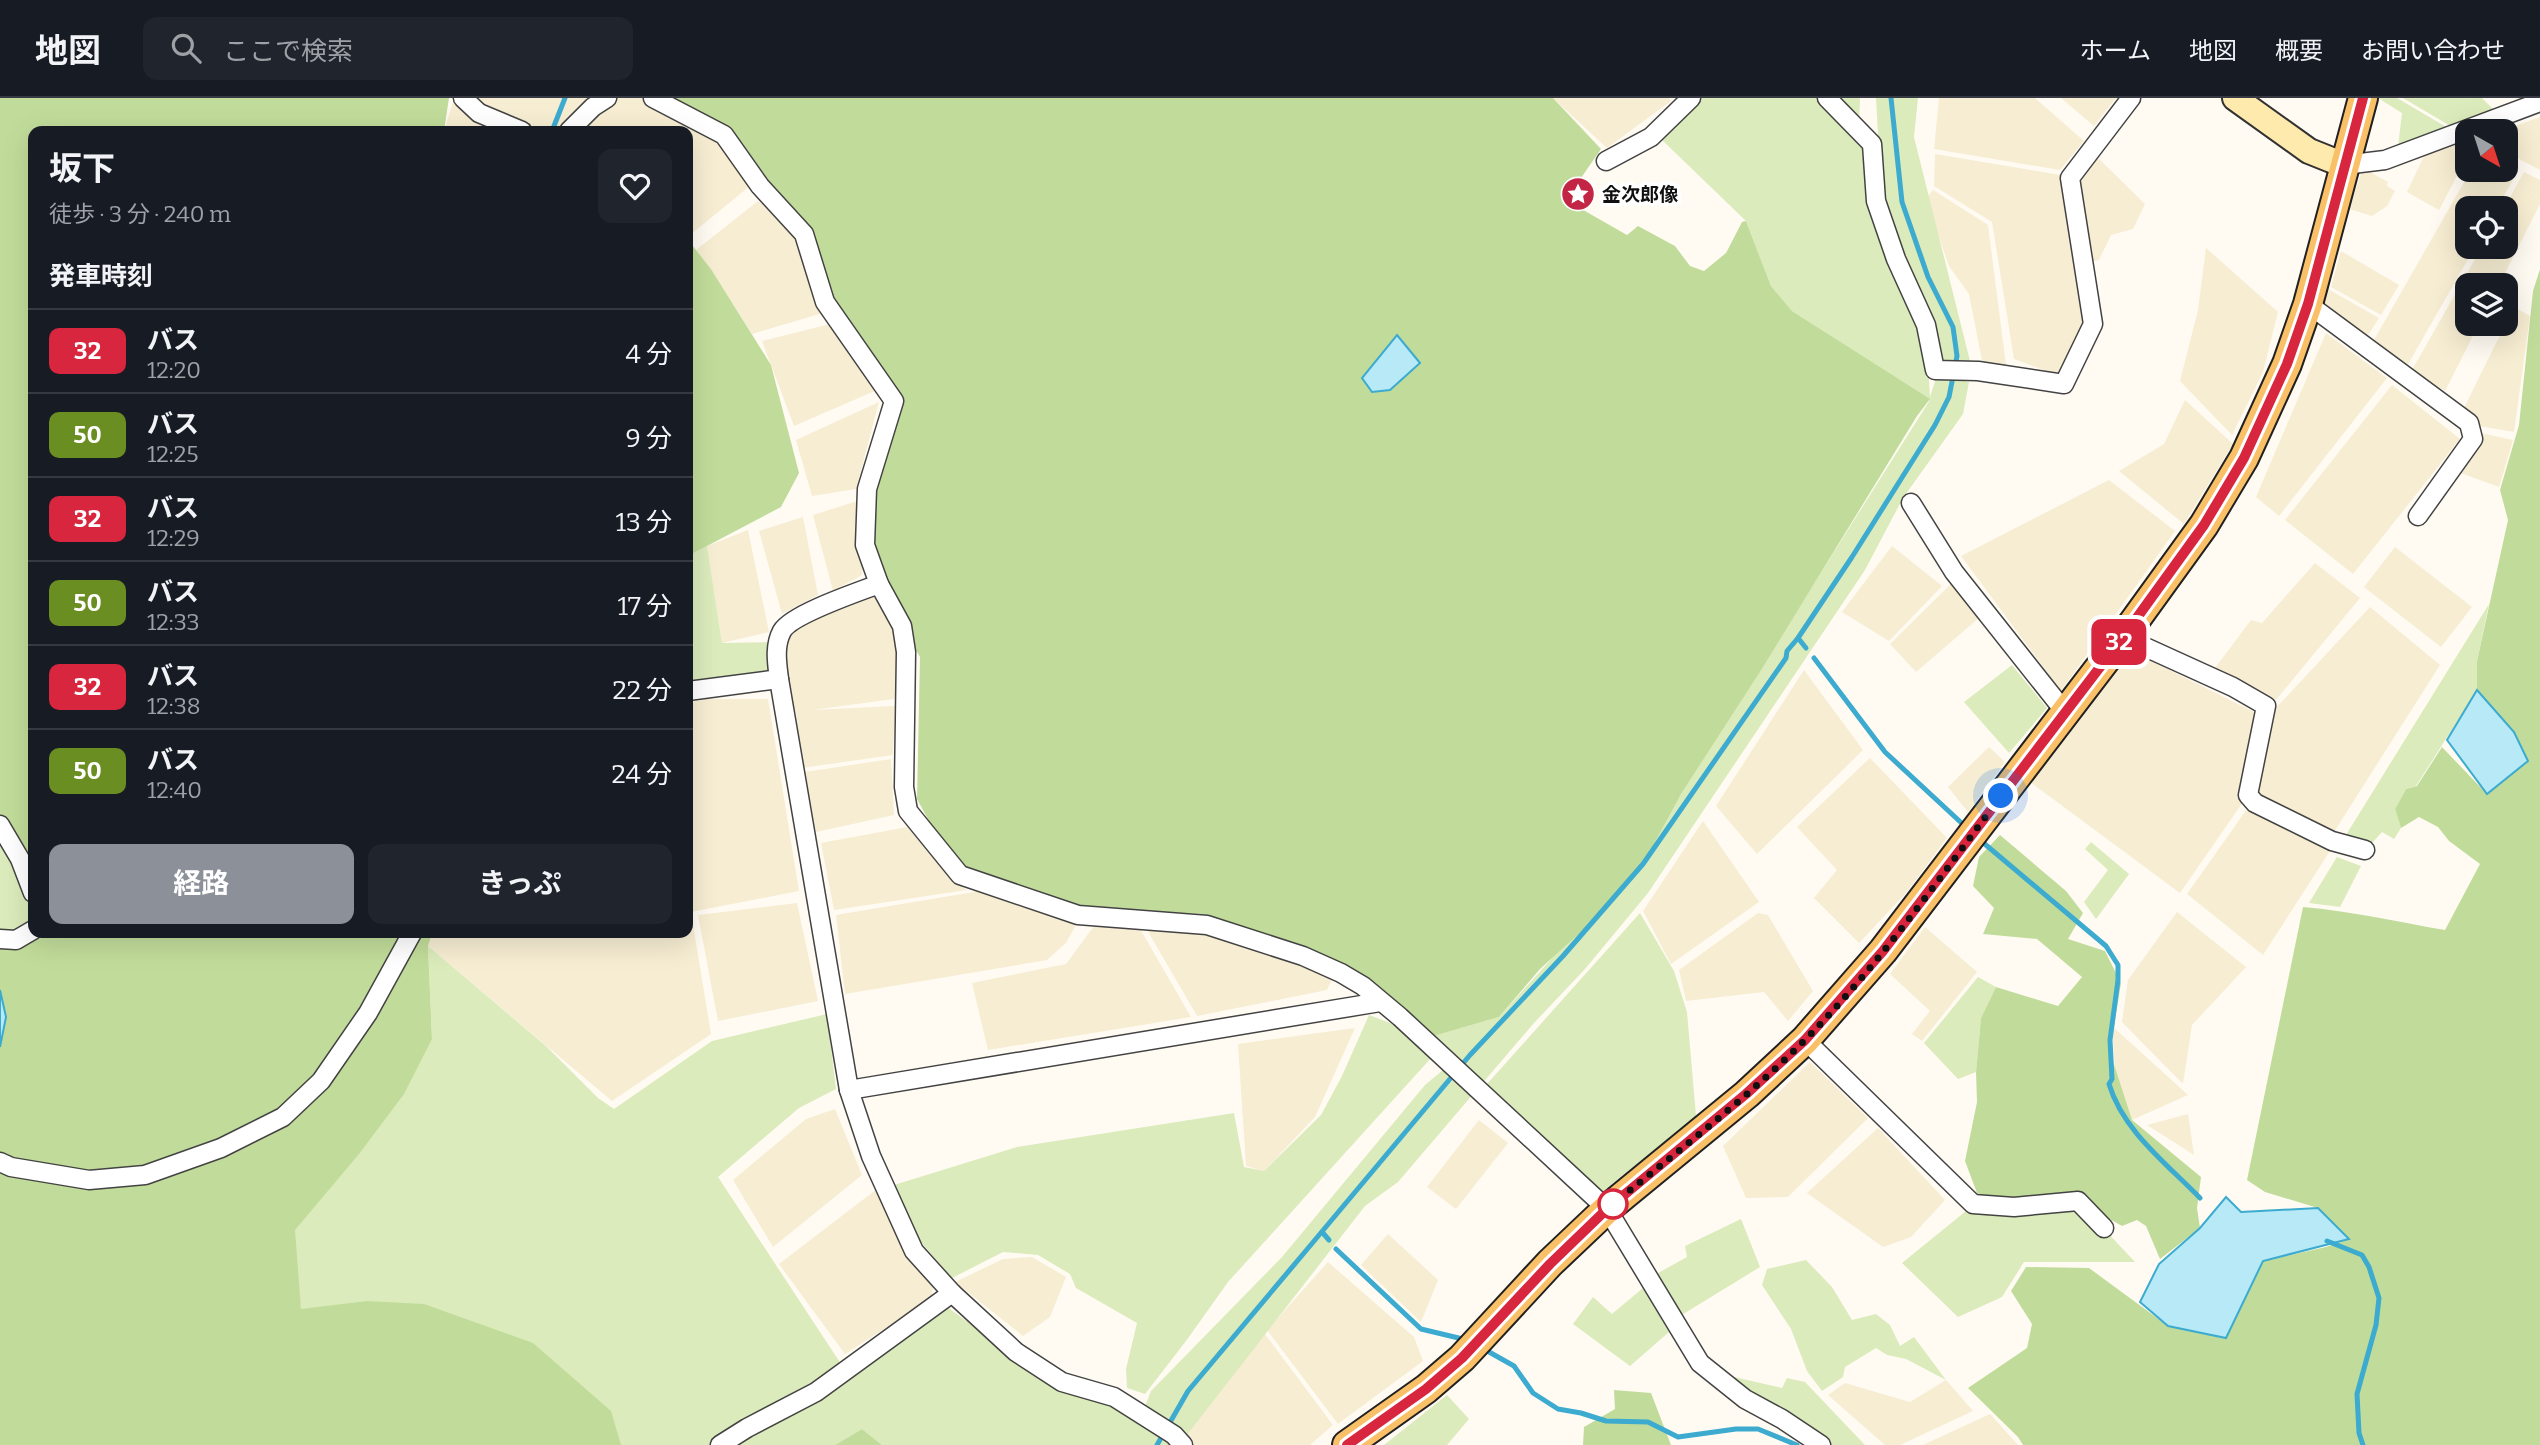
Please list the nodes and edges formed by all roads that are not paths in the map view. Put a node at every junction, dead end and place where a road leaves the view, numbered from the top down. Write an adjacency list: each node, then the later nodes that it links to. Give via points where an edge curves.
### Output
1 (463, 98): 10 (street, via 479,113)
2 (607, 98): 11 (street)
3 (653, 98): 17 (street, via 723,135 760,186 804,234 825,302 894,401 867,489 866,545)
4 (1691, 98): 12 (street, via 1651,137)
5 (1827, 98): 6 (street, via 1872,144 1876,201 1926,326 1936,370 1978,371 2064,384 2093,324 2070,178)
6 (2131, 98)
7 (2235, 98): 13 (main road, via 2309,151)
8 (2363, 98): 13 (main road)
9 (2540, 102): 13 (street, via 2385,160)
10 (510, 126)
11 (574, 126)
12 (1606, 162)
13 (2344, 165): 14 (main road)
14 (2308, 304): 16 (street, via 2469,423 2473,439); 18 (main road, via 2287,364 2244,458 2204,525)
15 (1911, 503): 21 (street, via 1954,572)
16 (2418, 516)
17 (879, 584): 19 (street, via 793,619 782,631 776,650); 28 (street, via 902,626 906,652 904,787 908,811 960,875 1078,915 1207,925 1262,941 1341,972)
18 (2123, 637): 21 (main road); 23 (street, via 2266,706 2248,795 2255,803 2332,841)
19 (779, 679): 20 (street); 30 (street)
20 (693, 690)
21 (2065, 712): 29 (main road, via 1883,951)
22 (0, 825): 24 (street)
23 (2365, 850)
24 (28, 880)
25 (28, 933): 27 (street, via 16,940)
26 (409, 938): 31 (street, via 368,1013 321,1081 283,1117 221,1148 145,1175 89,1180)
27 (0, 939)
28 (1380, 1002): 30 (street); 32 (street)
29 (1805, 1040): 32 (main road); 33 (street, via 1973,1204 2014,1207 2078,1201)
30 (849, 1090): 34 (street, via 871,1156 914,1251)
31 (0, 1162)
32 (1607, 1209): 36 (main road, via 1462,1358); 38 (street, via 1700,1363 1745,1399)
33 (2104, 1228)
34 (952, 1293): 35 (street, via 1016,1352 1062,1382 1114,1397); 37 (street, via 817,1392)
35 (1178, 1440)
36 (1361, 1441)
37 (720, 1445)
38 (1821, 1445)

